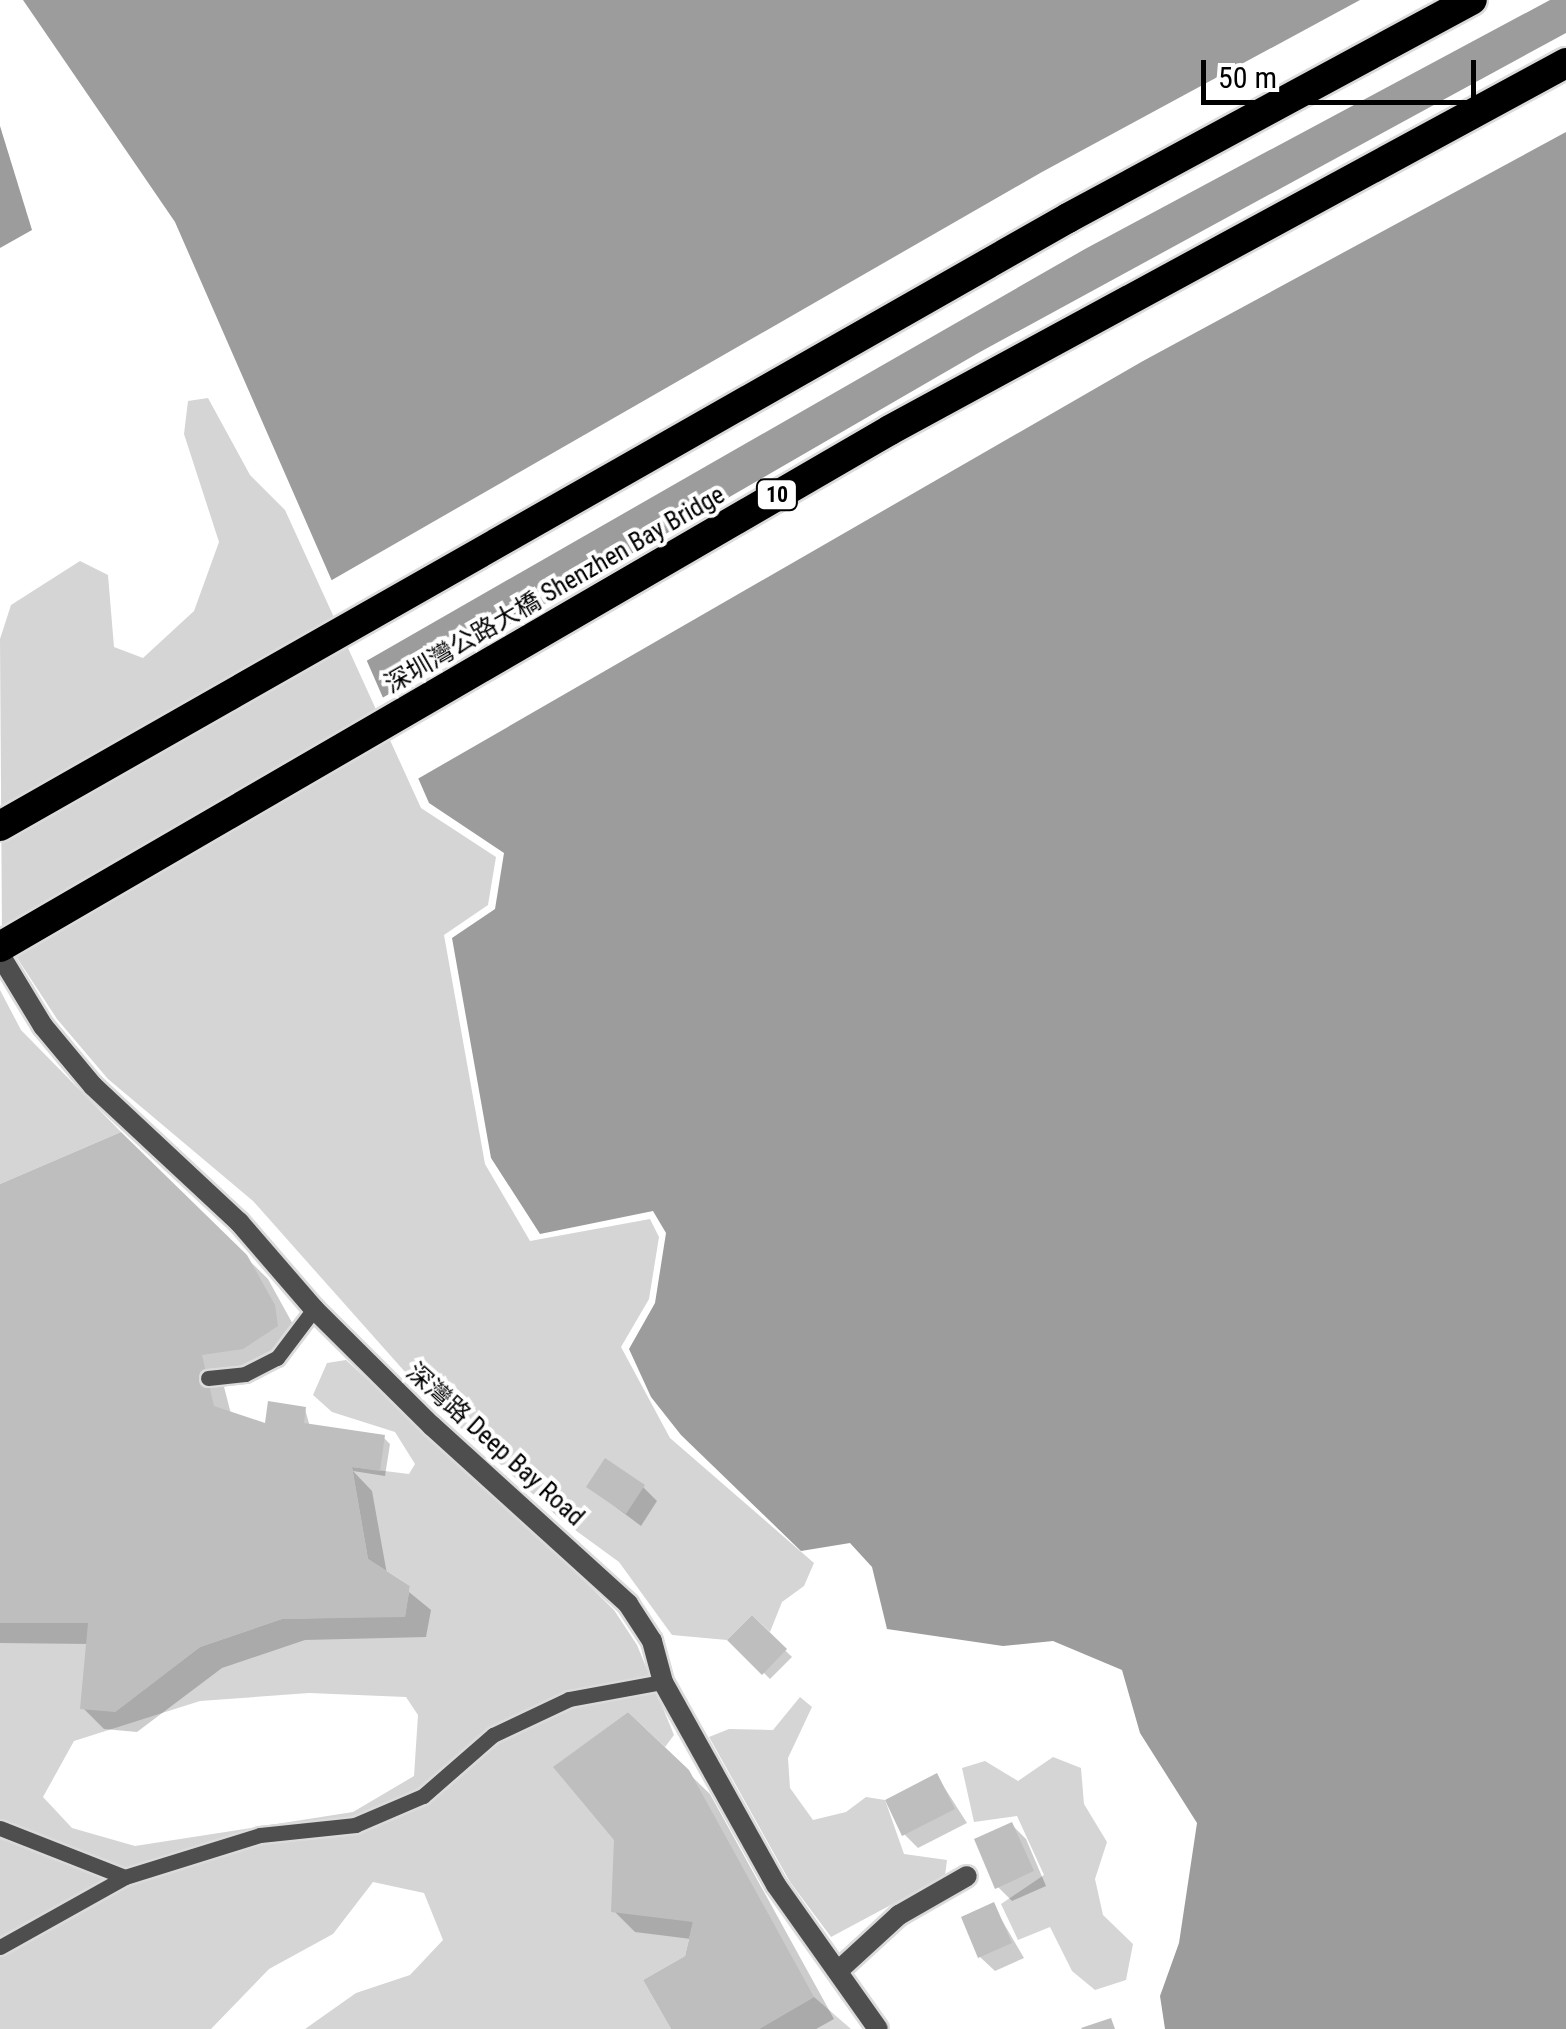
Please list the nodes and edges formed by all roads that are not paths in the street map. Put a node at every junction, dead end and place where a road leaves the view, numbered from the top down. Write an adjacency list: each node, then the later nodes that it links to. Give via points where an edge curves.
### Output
1 (1472, 0): 3 (highway, via 1119,189)
2 (1566, 63): 4 (highway, 深圳灣公路大橋 Shenzhen Bay Bridge / 10, via 971,384)
3 (0, 826)
4 (0, 951): 5 (street, 深灣路 Deep Bay Road, via 43,1026 93,1086 239,1222)
5 (314, 1309): 6 (lane, via 277,1358 245,1374); 7 (street, 深灣路 Deep Bay Road, via 628,1604 652,1641)
6 (208, 1378)
7 (664, 1682): 9 (lane, via 568,1699 493,1735 422,1796 355,1824 260,1835); 12 (street, 深灣路 Deep Bay Road, via 776,1885)
8 (0, 1828): 9 (lane)
9 (125, 1876): 11 (lane)
10 (967, 1876): 12 (street, via 899,1915)
11 (0, 1947)
12 (838, 1971): 13 (street, 深灣路 Deep Bay Road)
13 (878, 2029)

